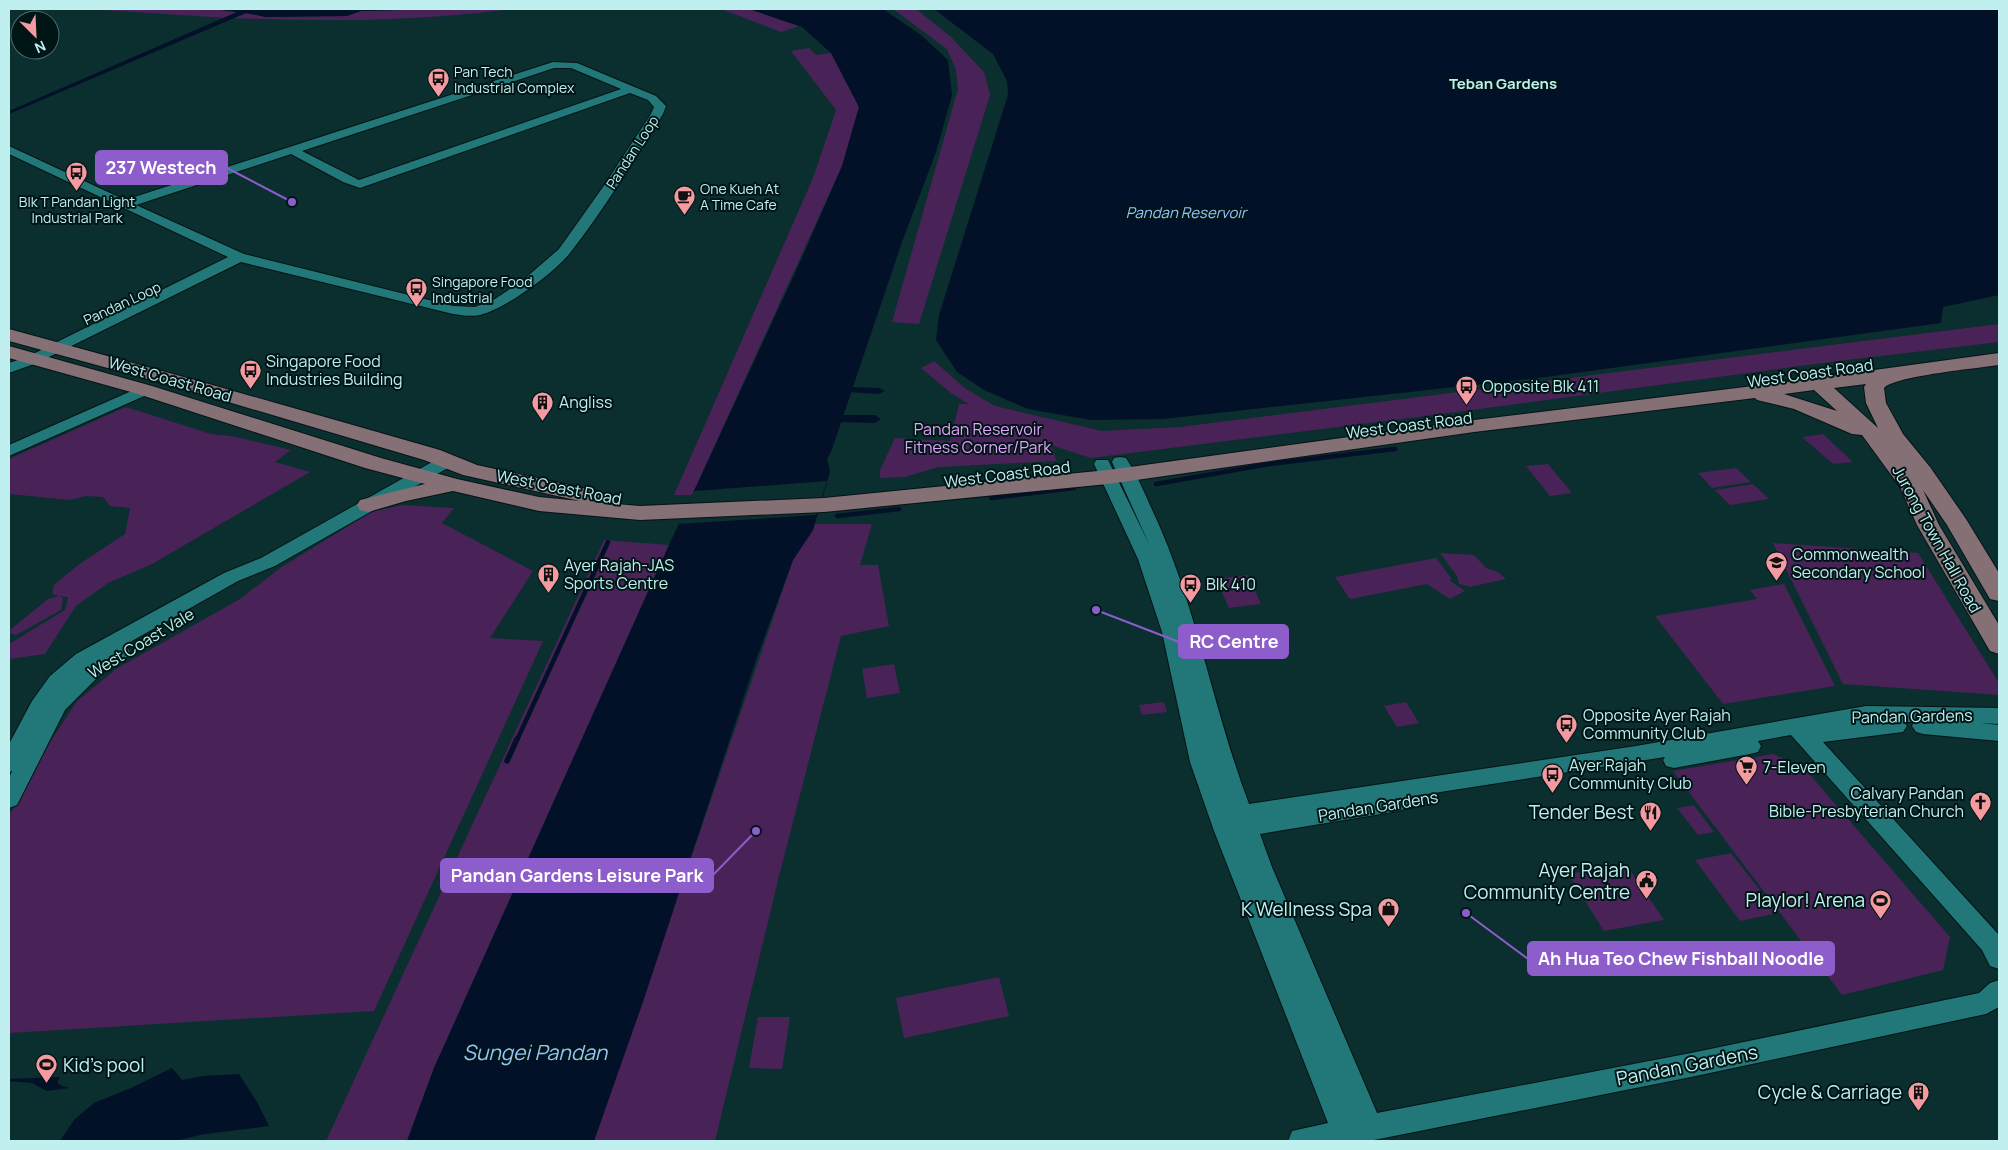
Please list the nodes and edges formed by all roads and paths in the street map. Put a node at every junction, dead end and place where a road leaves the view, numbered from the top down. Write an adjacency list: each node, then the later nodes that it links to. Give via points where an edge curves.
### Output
1 (630, 89): 3 (street, Pandan Loop, via 573,65 553,64); 3 (street, via 360,184 352,183); 5 (street, Pandan Loop, via 652,98 660,106 657,114 564,252 527,284 488,308 468,312 453,310)
2 (9, 150): 4 (street, Pandan Loop)
3 (291, 150): 4 (street, Pandan Loop)
4 (124, 205): 5 (street, Pandan Loop)
5 (234, 255): 8 (street, Pandan Loop)
6 (9, 335): 8 (main road)
7 (1999, 350): 11 (main road, West Coast Road)
8 (24, 355): 12 (main road, West Coast Road); 16 (main road, West Coast Road, via 195,386)
9 (1999, 359): 10 (main road, West Coast Road)
10 (1906, 373): 11 (main road, West Coast Road); 14 (main road, via 1880,380 1874,387)
11 (1820, 377): 13 (main road, West Coast Road); 14 (main road, Jurong Town Hall Road, via 1862,424); 18 (main road, West Coast Road, via 1664,394)
12 (145, 390): 15 (street); 17 (main road, West Coast Road)
13 (1738, 394): 14 (main road, via 1770,397 1815,410); 18 (main road, West Coast Road)
14 (1888, 440): 24 (main road, Jurong Town Hall Road, via 1922,472); 25 (main road, Jurong Town Hall Road, via 1928,525)
15 (9, 451)
16 (447, 461): 19 (street, West Coast Vale); 22 (main road, West Coast Road, via 471,470 586,496)
17 (388, 467): 19 (main road, West Coast Road); 21 (main road)
18 (1114, 469): 22 (main road, West Coast Road, via 826,499); 30 (street, via 1154,532 1176,593); 33 (street, via 1172,632 1201,762)
19 (420, 476): 20 (main road, West Coast Road); 21 (street, West Coast Vale)
20 (454, 485): 21 (main road, via 402,495); 22 (main road, West Coast Road, via 540,504 614,512)
21 (368, 506): 23 (street, West Coast Vale)
22 (680, 507)
23 (268, 562): 29 (street, West Coast Vale, via 231,577 83,659 57,681 43,700); 31 (street, West Coast Vale, via 238,585 98,665 79,681 57,705)
24 (1999, 592)
25 (1999, 646)
26 (1999, 716): 27 (street, Pandan Gardens, via 1866,714)
27 (1800, 731): 28 (street, Pandan Gardens, via 1925,726); 32 (street, Pandan Gardens, via 1645,765); 35 (street, via 1991,943)
28 (1999, 733)
29 (9, 764)
30 (1228, 779): 32 (street, via 1248,799); 33 (street)
31 (9, 799)
32 (1282, 814): 33 (street, Pandan Gardens); 34 (street, via 1261,840)
33 (1233, 822): 34 (street); 37 (street)
34 (1260, 867): 37 (street)
35 (1999, 958)
36 (1999, 992): 37 (street, Pandan Gardens, via 1986,1003 1517,1100)
37 (1357, 1129): 38 (street, Pandan Gardens)
38 (1302, 1141)

